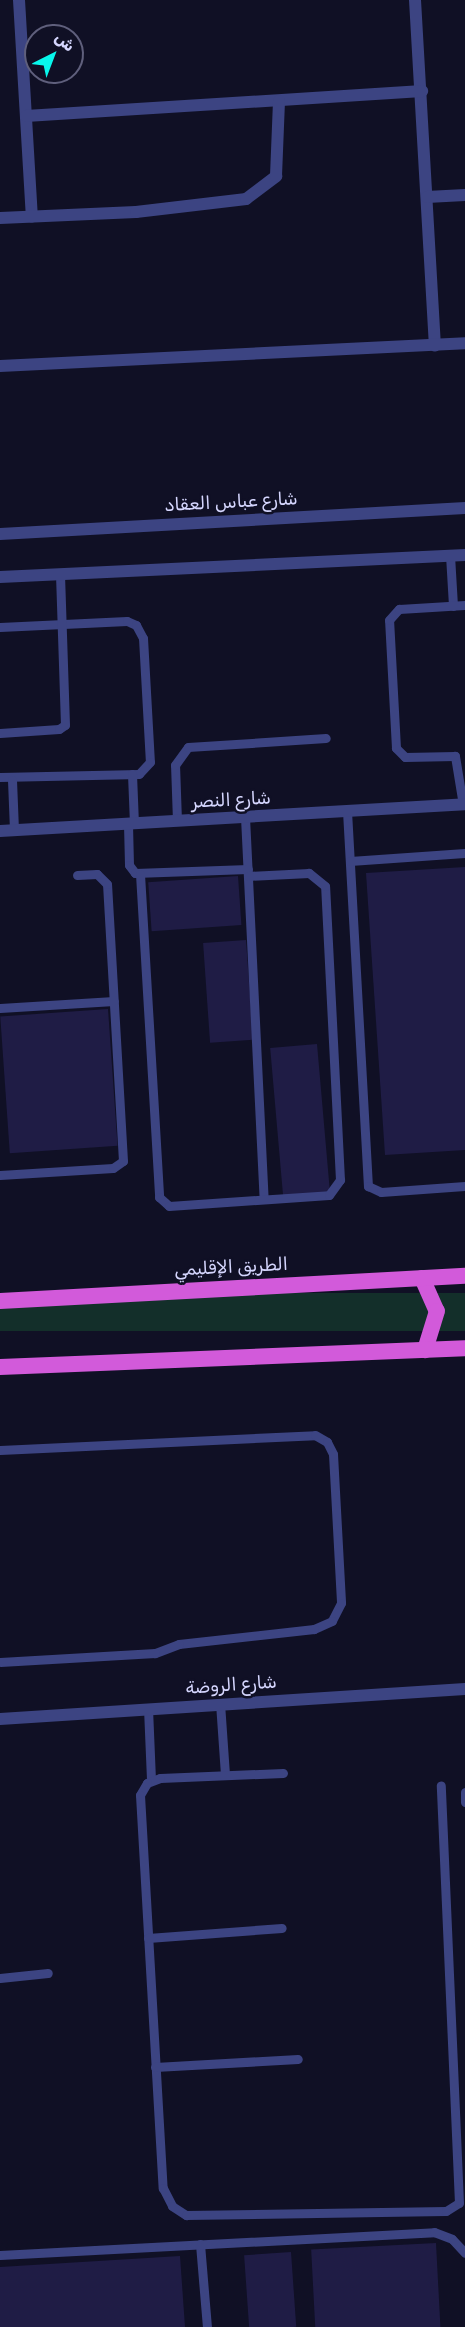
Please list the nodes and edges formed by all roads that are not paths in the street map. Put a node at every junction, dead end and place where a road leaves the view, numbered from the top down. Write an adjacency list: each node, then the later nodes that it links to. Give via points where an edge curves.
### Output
1 (19, 0): 5 (street)
2 (415, 0): 3 (street)
3 (422, 91): 4 (street); 7 (street)
4 (279, 101): 5 (street); 8 (street, via 276,176 246,199 136,212)
5 (26, 116): 8 (street)
6 (465, 195): 7 (street)
7 (427, 196): 11 (street)
8 (32, 217): 9 (street)
9 (0, 218)
10 (465, 343): 11 (street)
11 (435, 345): 12 (street)
12 (0, 366)
13 (465, 508): 14 (street, شارع عباس العقاد)
14 (0, 534)
15 (450, 555): 16 (street); 17 (street); 20 (lane)
16 (465, 555)
17 (60, 576): 18 (street); 21 (lane)
18 (0, 578)
19 (465, 605): 20 (lane)
20 (453, 606): 28 (lane, via 396,609 389,620 396,748 405,757 455,756)
21 (62, 623): 22 (lane); 23 (lane, via 65,724 59,729); 25 (lane, via 127,621 142,633 150,762 147,770)
22 (0, 627)
23 (0, 733)
24 (327, 738): 31 (lane, via 188,747 175,765)
25 (132, 774): 27 (lane); 32 (lane)
26 (0, 777): 27 (lane)
27 (12, 780): 33 (lane)
28 (464, 805): 29 (street, شارع النصر)
29 (347, 811): 30 (street, شارع النصر); 36 (lane)
30 (245, 817): 31 (street, شارع النصر); 37 (lane)
31 (177, 821): 32 (street, شارع النصر)
32 (131, 824): 33 (street, شارع النصر); 38 (lane, via 129,865)
33 (14, 830): 34 (street, شارع النصر)
34 (0, 831)
35 (465, 853): 36 (lane)
36 (350, 861): 43 (lane, via 368,1186 381,1192)
37 (248, 872): 38 (lane); 44 (lane); 44 (lane, via 309,873 325,886 340,1180 329,1195)
38 (140, 874): 44 (lane, via 160,1201 169,1206)
39 (76, 875): 40 (lane, via 98,874 106,884)
40 (114, 1001): 41 (lane); 42 (lane, via 121,1164)
41 (0, 1008)
42 (0, 1175)
43 (465, 1186)
44 (264, 1199)
45 (465, 1276): 46 (highway, الطريق الإقليمي)
46 (422, 1278): 47 (highway, الطريق الإقليمي); 49 (highway, via 437,1311)
47 (0, 1301)
48 (465, 1348): 49 (highway)
49 (425, 1350): 50 (highway)
50 (0, 1367)
51 (0, 1450): 52 (lane, via 308,1434 322,1438 333,1454 341,1603 332,1621 314,1629 179,1644 155,1653)
52 (0, 1662)
53 (465, 1689): 54 (street, شارع الروضة)
54 (220, 1703): 55 (street, شارع الروضة); 58 (lane)
55 (148, 1708): 56 (street, شارع الروضة); 59 (lane)
56 (0, 1719)
57 (284, 1773): 58 (lane)
58 (225, 1775): 59 (lane)
59 (151, 1781): 64 (lane, via 142,1789 139,1802)
60 (441, 1785): 68 (lane, via 461,2192 456,2207 446,2211 207,2216 178,2212 163,2188)
61 (465, 1792): 62 (lane)
62 (465, 1802)
63 (282, 1928): 64 (lane)
64 (148, 1938): 68 (lane)
65 (48, 1973): 66 (lane)
66 (0, 1978)
67 (298, 2059): 68 (lane)
68 (155, 2067)
69 (200, 2244): 70 (lane, via 434,2232 452,2239); 71 (lane); 72 (lane)
70 (465, 2253)
71 (0, 2255)
72 (207, 2327)

